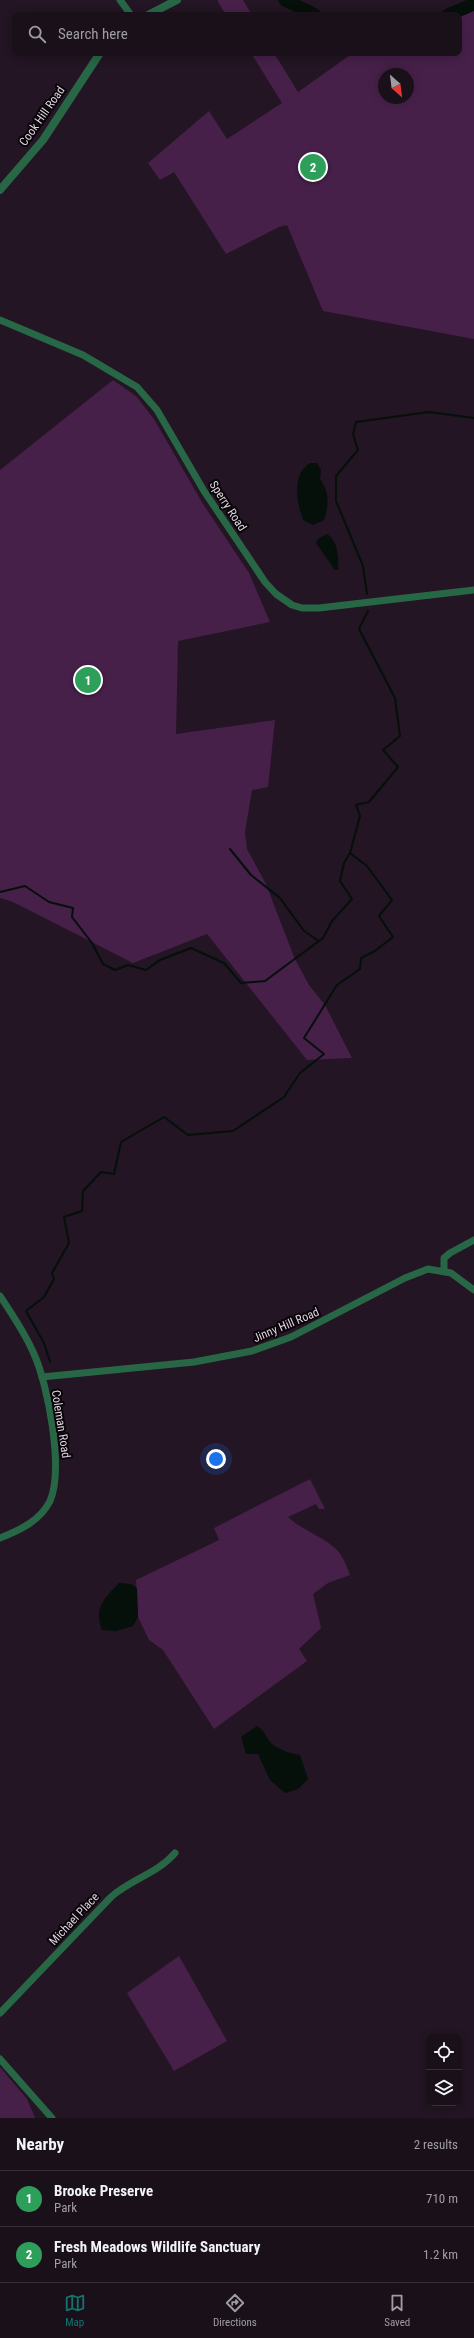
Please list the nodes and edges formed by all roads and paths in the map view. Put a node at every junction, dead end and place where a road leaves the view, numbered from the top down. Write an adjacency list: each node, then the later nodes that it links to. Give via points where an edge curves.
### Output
1 (120, 0): 3 (street)
2 (177, 0): 4 (street)
3 (129, 12)
4 (154, 12)
5 (98, 56): 6 (street, Cook Hill Road, via 43,140)
6 (0, 190)
7 (0, 320): 8 (street, Sperry Road, via 83,355 124,378 145,395 169,428 204,491 246,555 265,582 285,601 302,608 319,608)
8 (474, 590)
9 (474, 1240): 10 (street, via 444,1258)
10 (444, 1271): 11 (street, Jinny Hill Road, via 456,1276); 13 (street, Jinny Hill Road, via 428,1270 415,1273 291,1337 252,1351 194,1362)
11 (474, 1290)
12 (0, 1296): 13 (street, Coleman Road, via 28,1341)
13 (42, 1377): 14 (street, Coleman Road, via 56,1461 54,1489 50,1500 37,1518 26,1527)
14 (0, 1538)
15 (175, 1853): 16 (street, Michael Place, via 157,1870 128,1884 110,1897)
16 (0, 2014)
17 (0, 2059): 18 (street)
18 (52, 2118)

